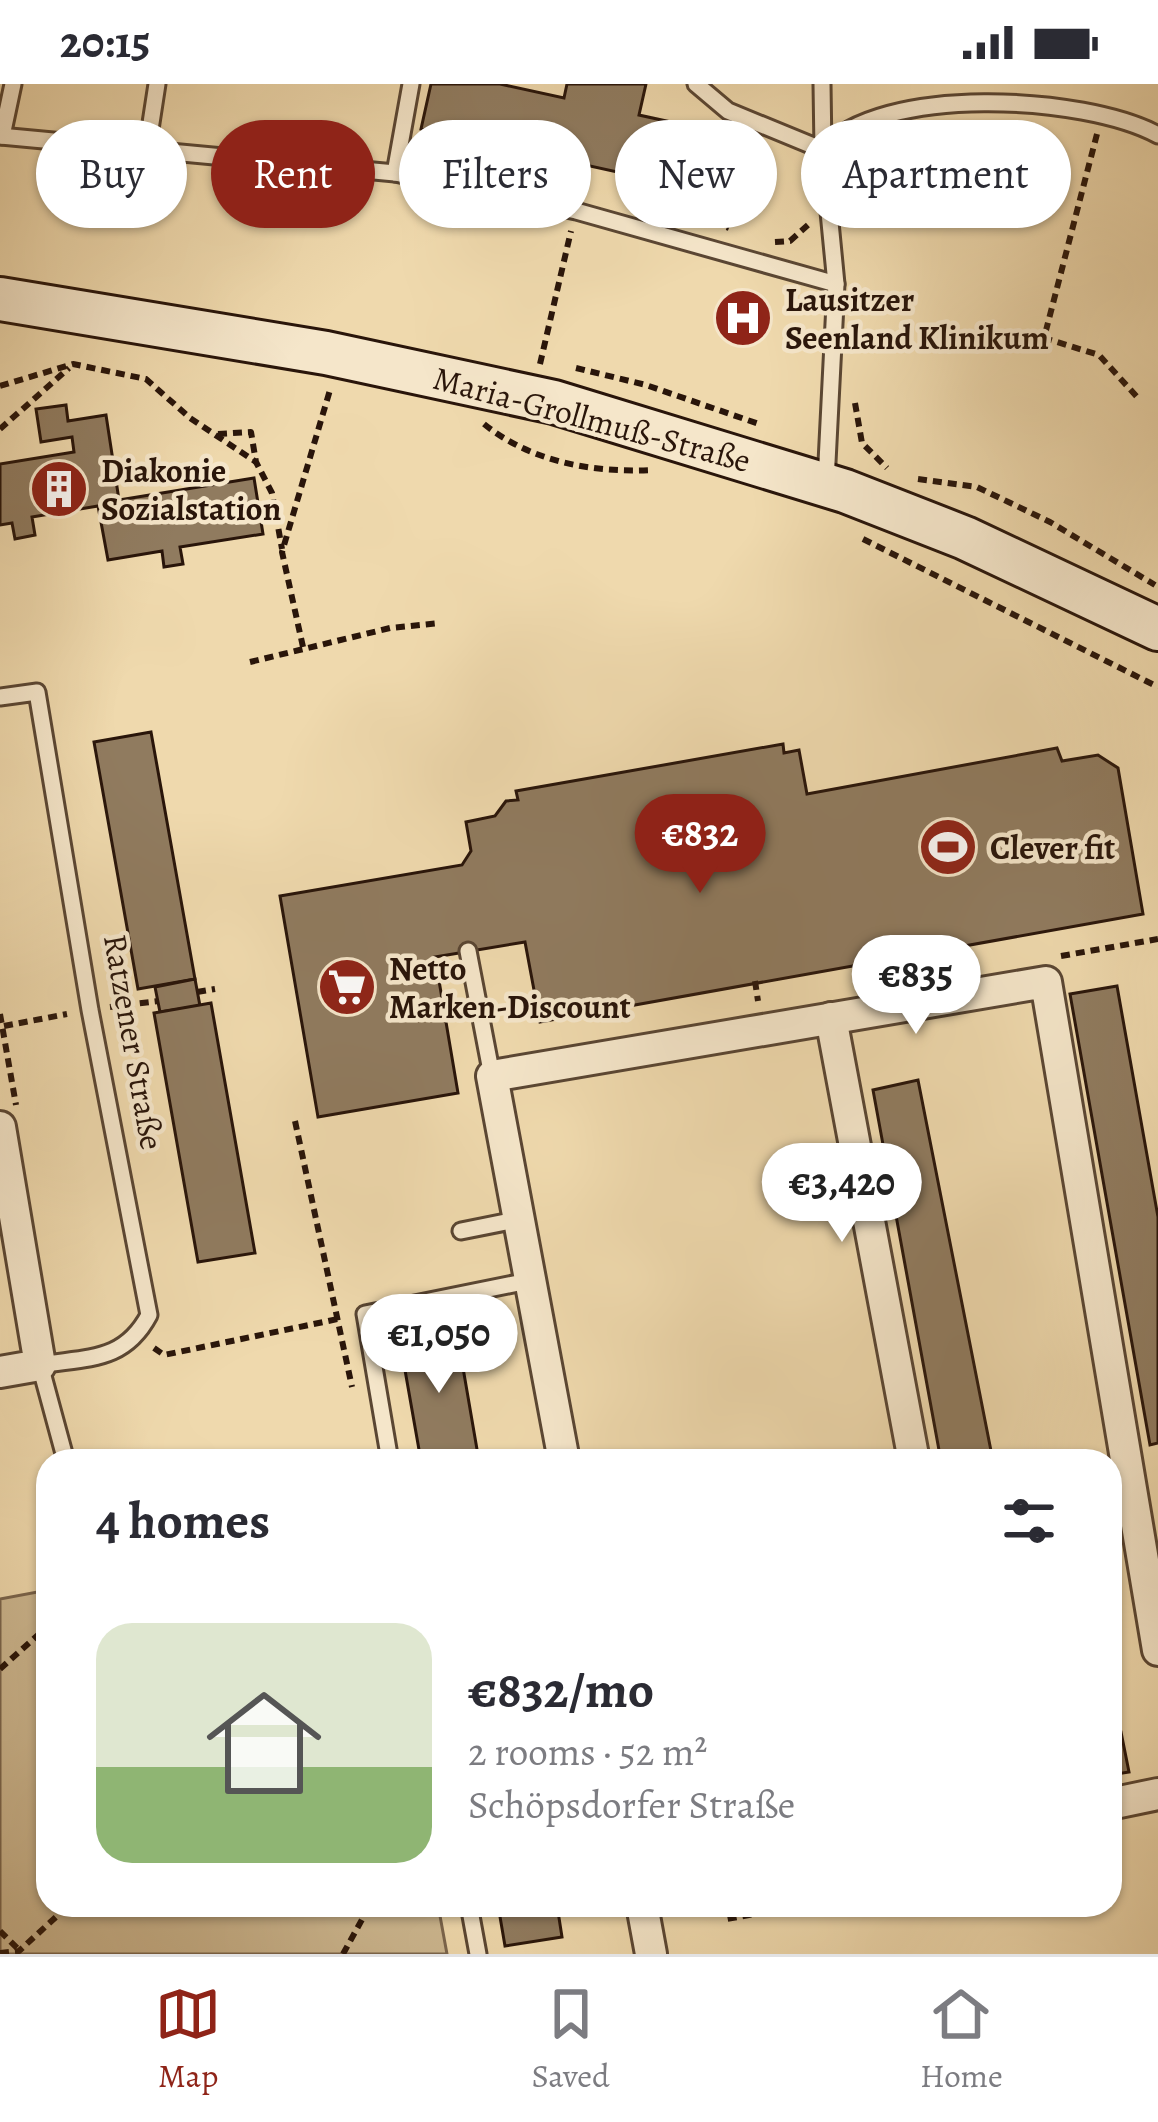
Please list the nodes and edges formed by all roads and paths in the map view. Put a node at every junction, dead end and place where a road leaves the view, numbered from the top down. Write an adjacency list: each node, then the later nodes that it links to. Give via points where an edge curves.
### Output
1 (13, 84): 14 (lane)
2 (158, 84): 7 (lane)
3 (411, 84): 8 (lane)
4 (696, 84): 17 (lane, via 728,111)
5 (822, 84): 9 (lane)
6 (1026, 100): 10 (lane, via 944,99); 13 (lane, via 1102,113)
7 (152, 120)
8 (405, 120)
9 (823, 120)
10 (866, 120)
11 (1079, 128): 12 (path)
12 (1097, 132): 15 (path); 34 (path, via 1044,338 1100,355)
13 (1158, 135)
14 (1, 136): 16 (lane)
15 (1115, 136)
16 (36, 139)
17 (801, 141)
18 (187, 152): 20 (lane)
19 (399, 153): 20 (lane)
20 (395, 173): 21 (lane)
21 (399, 174)
22 (591, 215): 27 (lane)
23 (572, 228): 33 (path)
24 (809, 228): 26 (path)
25 (831, 228): 27 (lane)
26 (767, 243)
27 (836, 284): 42 (lane)
28 (0, 299): 33 (street, Maria-Grollmuß-Straße)
29 (74, 364): 30 (path); 36 (path); 37 (path, via 146,380)
30 (0, 386)
31 (332, 386): 44 (path)
32 (855, 389): 41 (path, via 862,443)
33 (531, 396): 38 (path); 42 (street, Maria-Grollmuß-Straße)
34 (1138, 398)
35 (476, 417): 38 (path)
36 (0, 429)
37 (215, 434): 39 (path); 39 (path, via 251,432)
38 (517, 448): 40 (path, via 604,472)
39 (256, 462): 44 (path, via 272,494)
40 (665, 469)
41 (894, 475)
42 (826, 484): 46 (street, Maria-Grollmuß-Straße, via 965,538)
43 (848, 533): 49 (path)
44 (282, 552): 47 (path)
45 (440, 623): 47 (path)
46 (1158, 629)
47 (302, 647): 48 (path)
48 (250, 662)
49 (1158, 687)
50 (0, 697): 67 (lane, Ratzener Straße, via 37,692 149,1315)
51 (1158, 939): 53 (path)
52 (468, 951): 59 (lane)
53 (1056, 957)
54 (755, 981): 57 (path)
55 (215, 988): 56 (path)
56 (197, 992)
57 (760, 1010)
58 (831, 1018): 59 (street); 74 (street); 75 (street, via 1046,982)
59 (492, 1076): 62 (street)
60 (295, 1120): 66 (path)
61 (0, 1127): 68 (street)
62 (521, 1220): 63 (lane); 64 (street)
63 (461, 1232)
64 (533, 1280): 65 (lane); 73 (street)
65 (365, 1314): 66 (path); 72 (lane)
66 (340, 1319): 67 (path, via 164,1355); 70 (path)
67 (138, 1336): 68 (lane, via 116,1353)
68 (40, 1365): 69 (street); 71 (lane)
69 (0, 1372)
70 (354, 1400)
71 (63, 1449)
72 (388, 1449)
73 (562, 1449)
74 (912, 1449)
75 (1114, 1449)
76 (1122, 1500): 78 (street)
77 (36, 1637): 79 (path)
78 (1158, 1650)
79 (0, 1670)
80 (1158, 1794): 81 (street)
81 (1122, 1802)
82 (56, 1917): 87 (path)
83 (363, 1917): 89 (path)
84 (471, 1917): 90 (lane)
85 (644, 1917): 91 (street)
86 (0, 1931): 87 (path)
87 (20, 1952): 88 (path)
88 (0, 1953)
89 (343, 1954)
90 (478, 1954)
91 (651, 1954)

